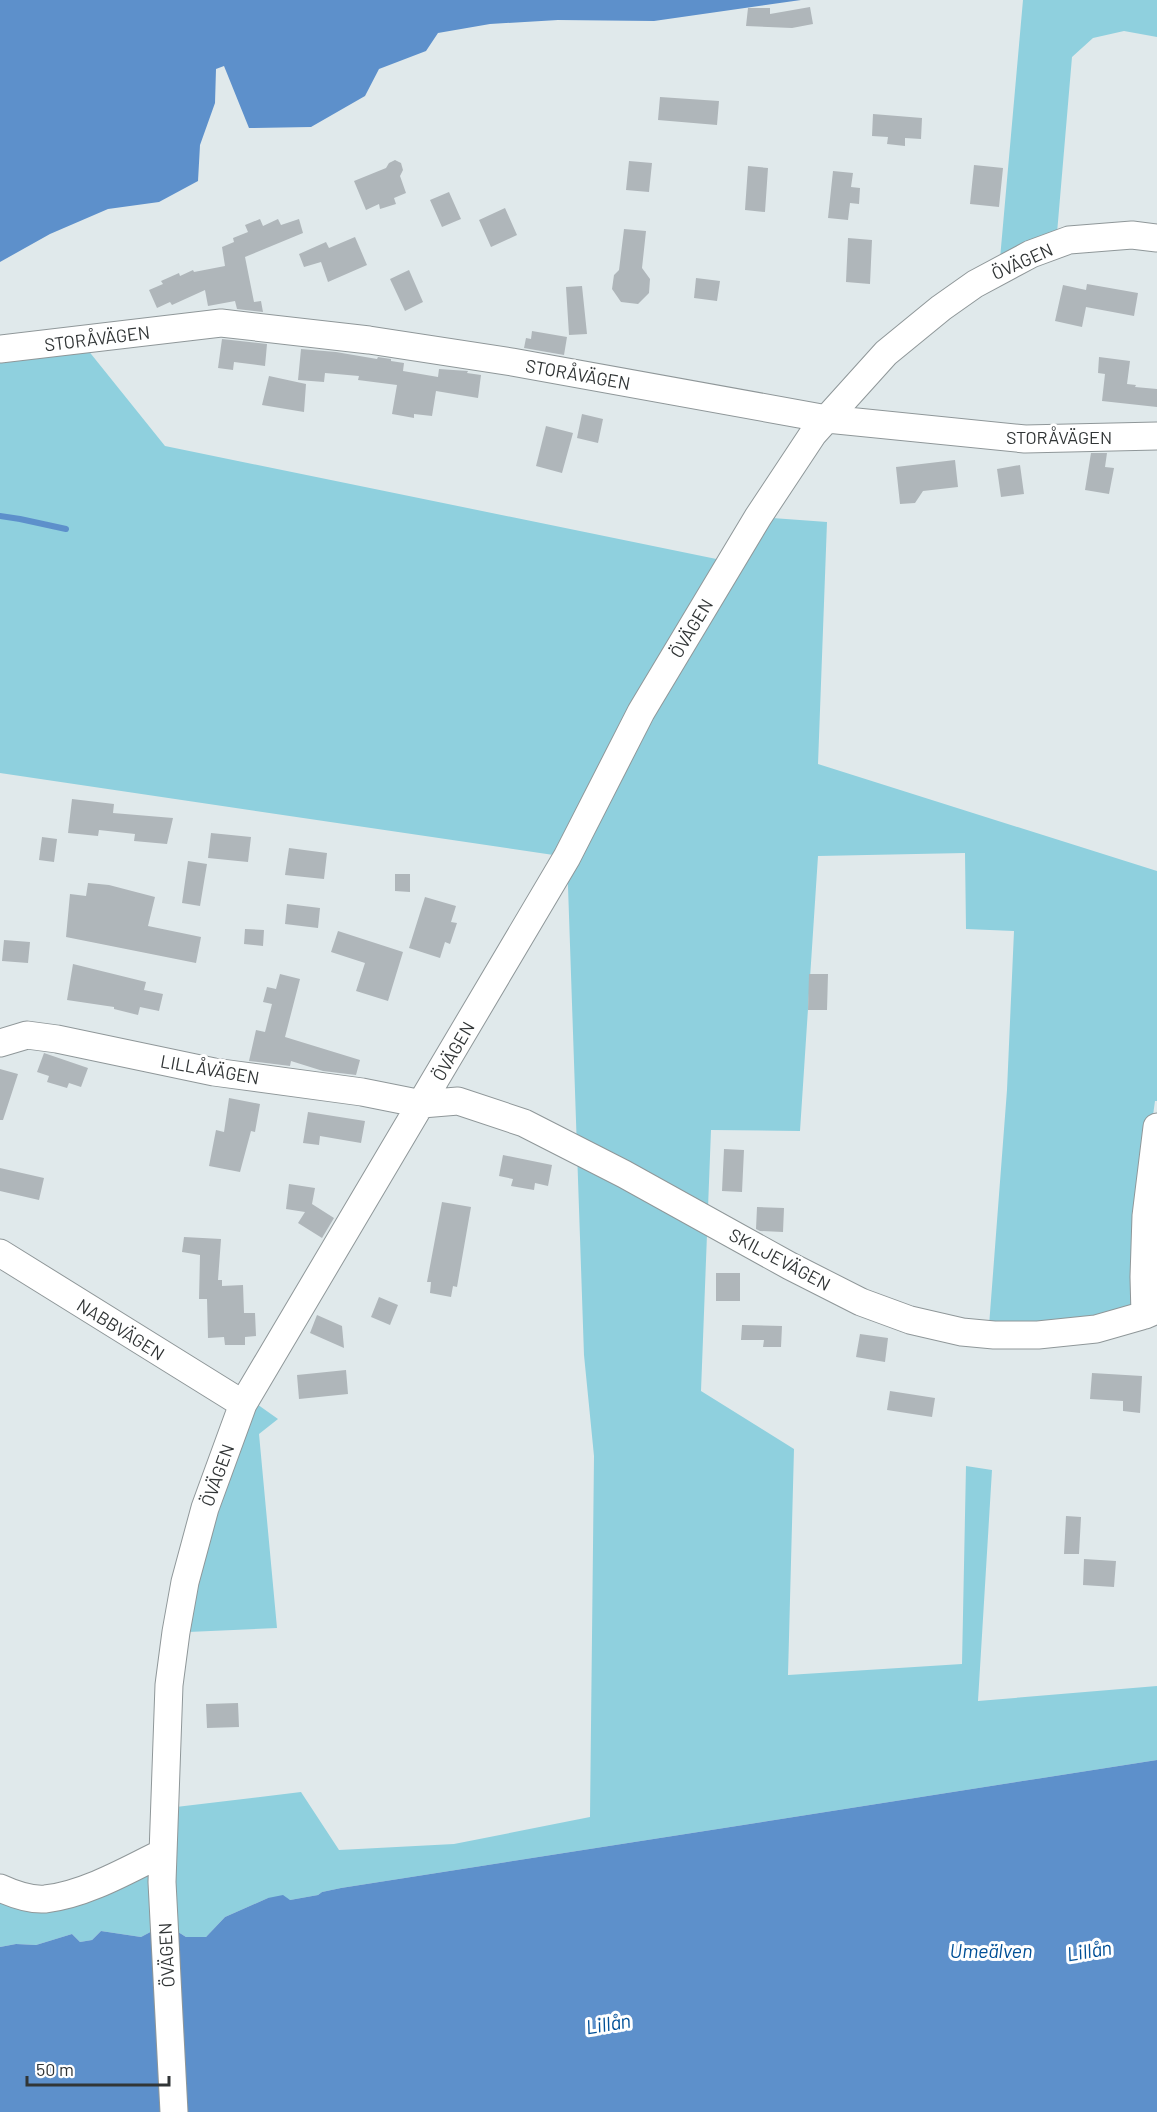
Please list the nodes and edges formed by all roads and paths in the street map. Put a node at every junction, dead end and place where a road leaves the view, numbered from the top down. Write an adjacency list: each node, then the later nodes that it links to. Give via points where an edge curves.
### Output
1 (1157, 238): 3 (street, ÖVÄGEN, via 1132,235 1069,240 999,270 940,308 886,353)
2 (0, 349): 3 (street, STORÅVÄGEN, via 221,323 512,362)
3 (827, 419): 4 (street, STORÅVÄGEN, via 1025,439); 6 (street, ÖVÄGEN, via 758,517 641,712 567,857)
4 (1157, 436)
5 (0, 1043): 6 (street, LILLÅVÄGEN, via 27,1035 57,1039 214,1072)
6 (422, 1104): 9 (street, SKILJEVÄGEN, via 458,1101 524,1123 790,1266 861,1302 910,1320 962,1332 1038,1335 1096,1329); 10 (street, ÖVÄGEN)
7 (1157, 1127): 9 (street, via 1146,1216 1144,1277)
8 (0, 1253): 10 (street, NABBVÄGEN)
9 (1151, 1312)
10 (243, 1404): 11 (street, ÖVÄGEN, via 205,1508 185,1582 169,1685)
11 (162, 1853): 12 (street, via 110,1879 44,1899); 13 (street, ÖVÄGEN)
12 (0, 1888)
13 (174, 2112)

